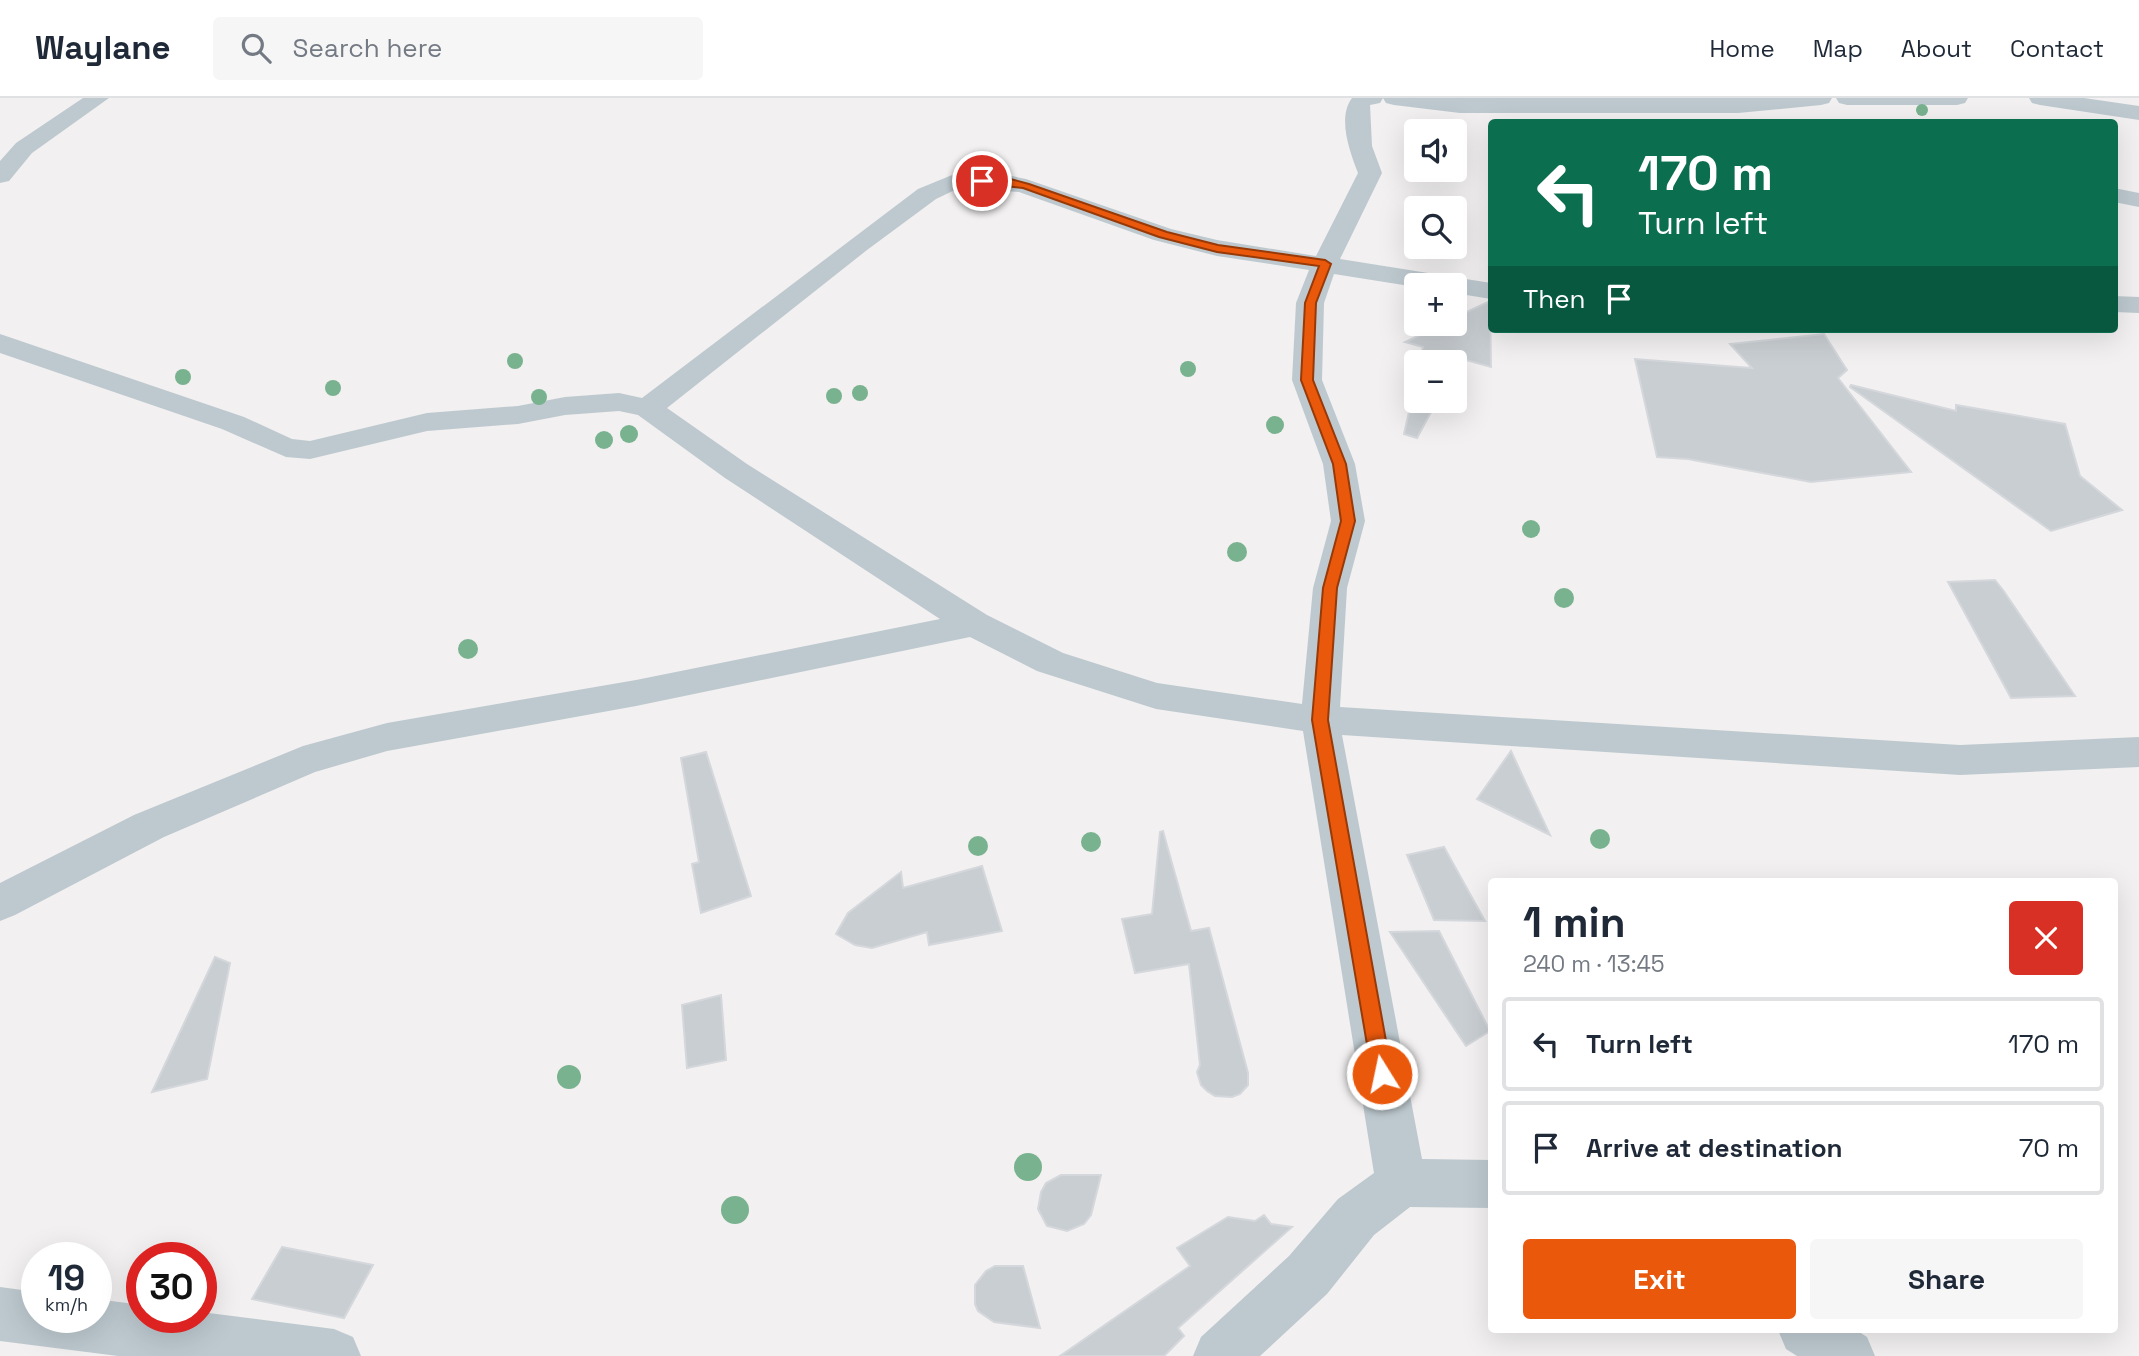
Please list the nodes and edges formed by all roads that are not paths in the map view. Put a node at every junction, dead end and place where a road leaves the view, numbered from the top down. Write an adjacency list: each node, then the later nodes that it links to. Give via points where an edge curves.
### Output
1 (98, 98): 12 (street, via 24,148)
2 (1372, 98): 15 (street, via 1363,99 1357,107 1360,146 1370,173)
3 (1394, 98): 8 (street, via 1460,106)
4 (1821, 98): 9 (street)
5 (1847, 98): 6 (street)
6 (1957, 98)
7 (2040, 98): 10 (street)
8 (1497, 102): 9 (street)
9 (1738, 106): 11 (street)
10 (2139, 113)
11 (1792, 119)
12 (0, 176)
13 (2118, 196): 14 (street)
14 (2139, 200)
15 (1325, 264): 16 (street); 20 (street, via 1217,248 1163,234 1007,181 957,180 928,194 868,238); 22 (street, via 1310,303 1307,380 1339,464 1348,521 1330,588)
16 (1488, 291)
17 (2118, 304): 18 (street)
18 (2139, 305)
19 (0, 343): 20 (street, via 233,423 286,448 310,450 428,422 565,406 619,402)
20 (648, 408): 21 (street, via 736,471)
21 (974, 624): 22 (street, via 1050,662 1156,696); 24 (street, via 650,690 387,737 303,761 149,826)
22 (1320, 720): 23 (street, via 1960,760); 25 (street)
23 (2139, 752)
24 (0, 903)
25 (1401, 1183): 26 (street); 31 (street, via 1356,1217 1308,1275)
26 (1488, 1184)
27 (0, 1314): 29 (street)
28 (1810, 1333): 32 (street)
29 (129, 1343): 30 (street)
30 (334, 1356)
31 (1220, 1356)
32 (1848, 1356)

